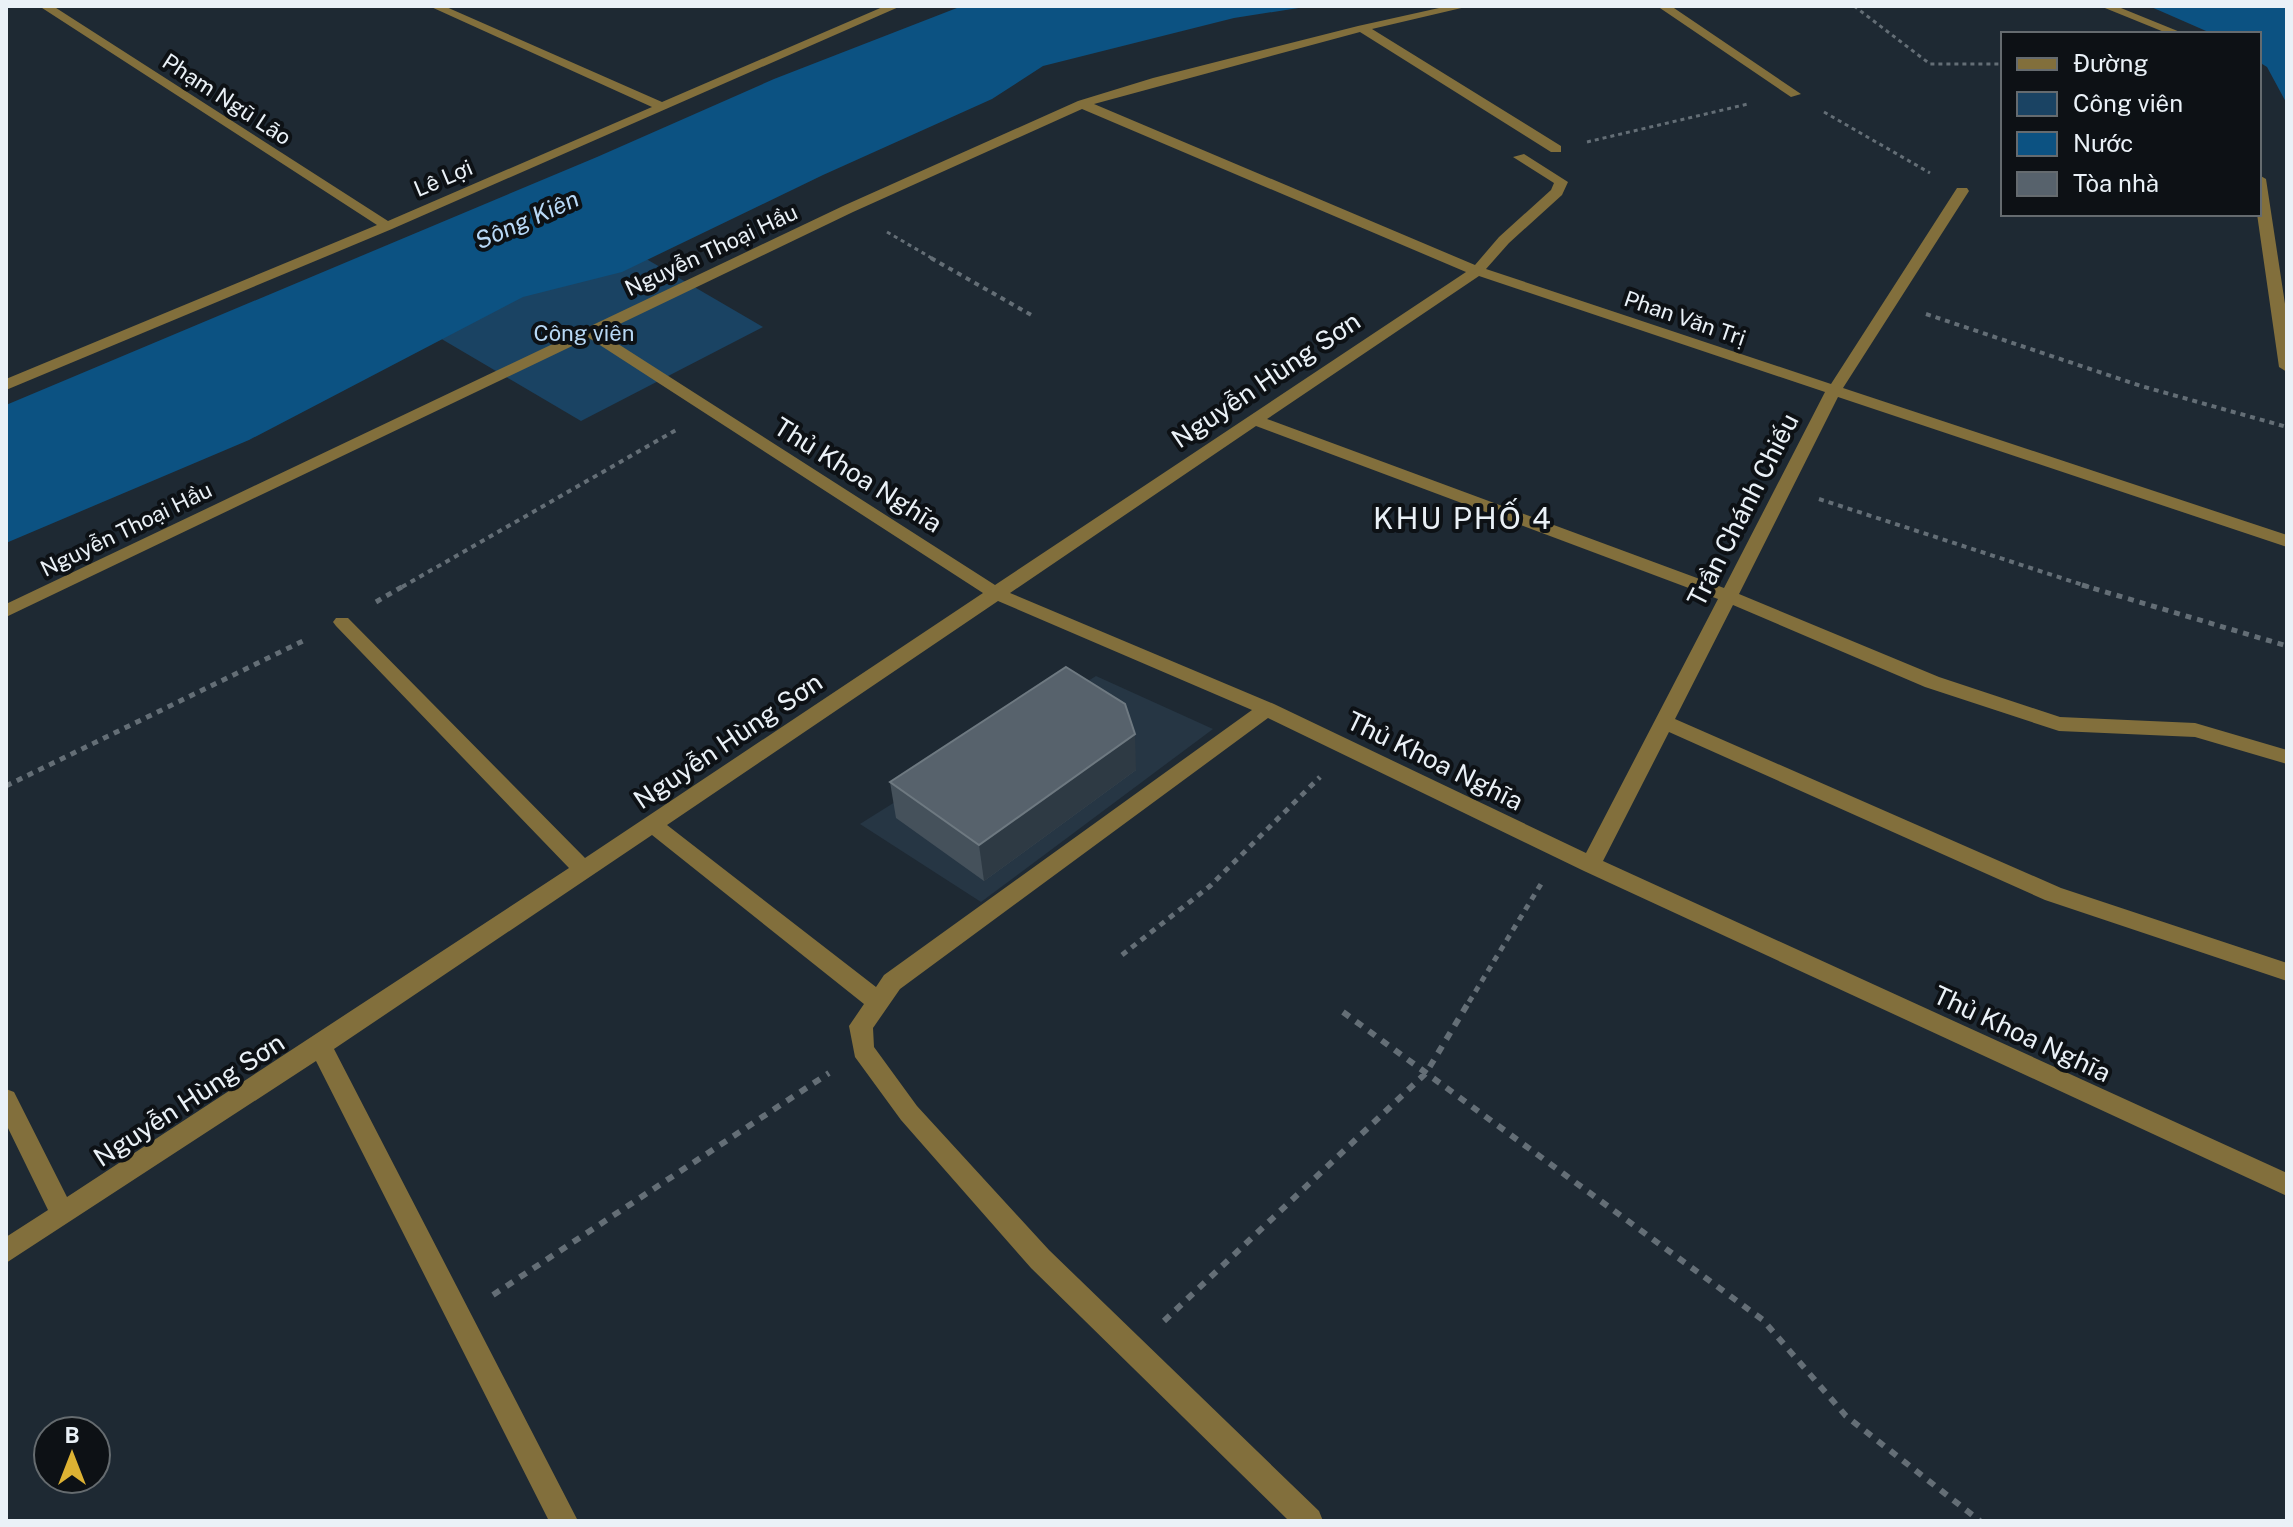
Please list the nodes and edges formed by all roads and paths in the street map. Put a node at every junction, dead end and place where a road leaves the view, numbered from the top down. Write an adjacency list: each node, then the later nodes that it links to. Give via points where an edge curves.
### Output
1 (45, 6): 19 (street, Phạm Ngũ Lão)
2 (435, 6): 13 (street)
3 (895, 6): 13 (street, Lê Lợi)
4 (1464, 6): 8 (street, Nguyễn Thoại Hầu)
5 (1663, 6): 11 (street)
6 (1854, 6): 10 (path, via 1930,64)
7 (2106, 6): 9 (street)
8 (1362, 28): 12 (street, Nguyễn Thoại Hầu); 14 (street)
9 (2174, 32)
10 (2001, 64)
11 (1795, 94): 14 (path); 16 (path)
12 (1082, 104): 18 (street, Nguyễn Thoại Hầu); 20 (street, Phan Văn Trị)
13 (662, 107): 19 (street, Lê Lợi)
14 (1556, 149)
15 (1519, 157): 20 (street, Nguyễn Hùng Sơn, via 1561,182)
16 (1962, 191): 21 (street, Trần Chánh Chiếu)
17 (2261, 192): 24 (street)
18 (848, 209): 22 (path); 23 (street, Nguyễn Thoại Hầu)
19 (387, 226): 25 (street, Lê Lợi)
20 (1477, 271): 26 (street, Phan Văn Trị); 27 (street, Nguyễn Hùng Sơn)
21 (1891, 302): 26 (street, Trần Chánh Chiếu); 28 (path, via 2141,386)
22 (1033, 316)
23 (590, 332): 31 (street, Thủ Khoa Nghĩa); 33 (street, Nguyễn Thoại Hầu)
24 (2287, 367)
25 (6, 385)
26 (1833, 392): 29 (street, Trần Chánh Chiếu); 30 (street, Phan Văn Trị)
27 (1254, 420): 31 (street, Nguyễn Hùng Sơn); 32 (street)
28 (2287, 427)
29 (1784, 487): 32 (street, Trần Chánh Chiếu); 35 (path, via 2011,564)
30 (2287, 541)
31 (995, 593): 36 (street, Thủ Khoa Nghĩa); 40 (street, Nguyễn Hùng Sơn)
32 (1728, 596): 37 (street, Trần Chánh Chiếu); 39 (street, via 1932,682 2059,724 2195,730)
33 (6, 611)
34 (342, 622): 43 (street)
35 (2287, 646)
36 (1267, 709): 38 (street, Thủ Khoa Nghĩa); 46 (street, via 892,982)
37 (1663, 722): 42 (street, Trần Chánh Chiếu); 45 (street, via 2053,894)
38 (1348, 748): 41 (street, Thủ Khoa Nghĩa); 44 (path, via 1210,886)
39 (2287, 757)
40 (652, 824): 43 (street, Nguyễn Hùng Sơn); 46 (street)
41 (1561, 850): 42 (street, Thủ Khoa Nghĩa); 50 (path)
42 (1591, 865): 52 (street, Thủ Khoa Nghĩa)
43 (583, 869): 48 (street, Nguyễn Hùng Sơn)
44 (1122, 955)
45 (2287, 972)
46 (876, 1000): 49 (street, via 861,1026)
47 (1343, 1012): 50 (path)
48 (320, 1046): 53 (street, Nguyễn Hùng Sơn); 55 (street)
49 (863, 1050): 55 (path); 56 (street, via 909,1113 1030,1247)
50 (1426, 1073): 56 (path); 59 (path, via 1763,1320 1846,1416)
51 (6, 1099): 53 (street)
52 (2287, 1185)
53 (62, 1213): 54 (street, Nguyễn Hùng Sơn)
54 (6, 1251)
55 (459, 1317): 57 (street)
56 (1134, 1350): 58 (street)
57 (564, 1521)
58 (1309, 1521)
59 (1980, 1521)

